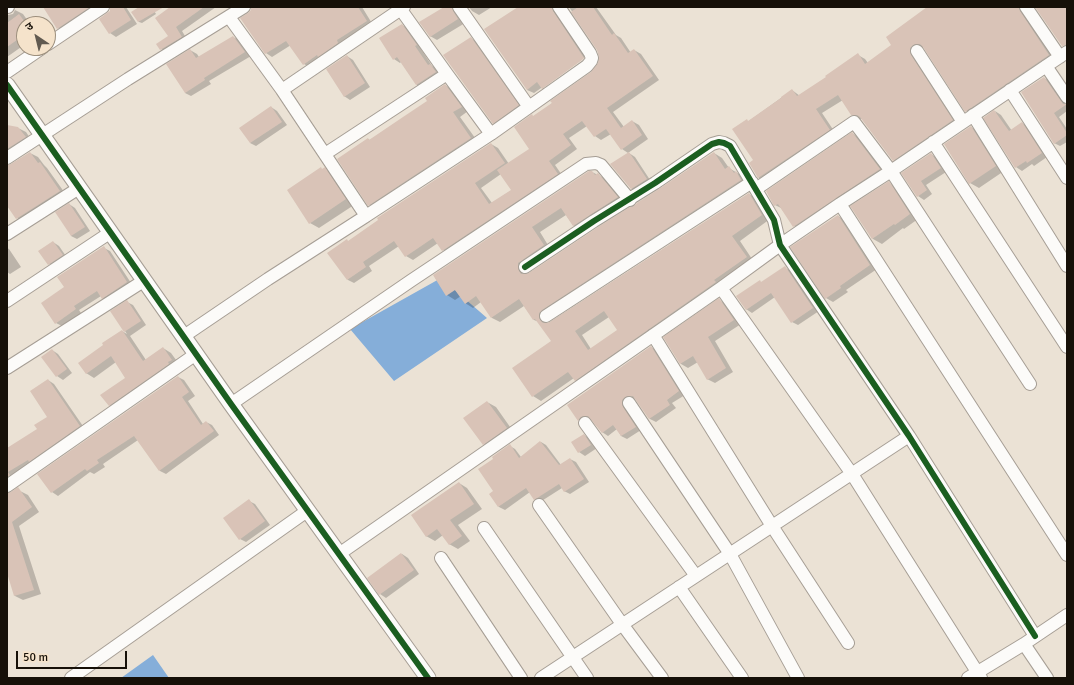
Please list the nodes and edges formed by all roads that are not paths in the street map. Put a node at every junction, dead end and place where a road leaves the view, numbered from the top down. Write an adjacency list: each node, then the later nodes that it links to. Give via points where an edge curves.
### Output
1 (103, 7): 8 (street)
2 (244, 7): 7 (street)
3 (459, 7): 19 (street)
4 (559, 7): 19 (street, via 592,58 587,66)
5 (1026, 7): 10 (street)
6 (401, 8): 14 (street); 16 (street)
7 (229, 17): 16 (street); 22 (street)
8 (56, 39)
9 (917, 51): 20 (street)
10 (1063, 54): 12 (street)
11 (30, 56): 13 (street)
12 (1046, 66): 17 (street); 18 (street)
13 (7, 72)
14 (446, 74): 21 (street); 24 (street)
15 (7, 86): 22 (street)
16 (282, 90): 24 (street)
17 (1010, 90): 20 (street); 27 (street)
18 (1067, 97)
19 (528, 107): 21 (street)
20 (968, 118): 23 (street); 36 (street)
21 (491, 134): 32 (street)
22 (42, 136): 25 (street); 29 (street)
23 (933, 142): 26 (street); 44 (street)
24 (325, 154): 32 (street)
25 (7, 158)
26 (891, 171): 28 (street, via 854,122); 31 (street); 47 (street)
27 (1067, 178)
28 (754, 185): 30 (street, via 730,146 719,142 712,144); 35 (street, via 774,220); 41 (street)
29 (79, 188): 33 (street); 34 (street)
30 (630, 200): 37 (street); 49 (street, via 601,165 596,162 586,164)
31 (840, 204): 35 (street); 60 (street)
32 (366, 216): 43 (street)
33 (110, 232): 38 (street); 40 (street)
34 (7, 234)
35 (780, 245): 39 (street); 51 (street)
36 (1067, 266)
37 (525, 267)
38 (145, 280): 43 (street); 46 (street)
39 (721, 288): 42 (street); 52 (street)
40 (7, 301)
41 (546, 316)
42 (653, 335): 56 (street); 58 (street)
43 (184, 336): 45 (street)
44 (1067, 347)
45 (196, 354): 49 (street); 53 (street)
46 (7, 368)
47 (1030, 384)
48 (629, 403): 59 (street)
49 (231, 404): 55 (street)
50 (585, 423): 62 (street)
51 (909, 436): 52 (street); 66 (street)
52 (852, 474): 56 (street); 70 (street)
53 (7, 486)
54 (539, 505): 65 (street)
55 (307, 511): 58 (street); 71 (street)
56 (772, 526): 59 (street); 67 (street)
57 (484, 528): 69 (street)
58 (339, 554): 72 (street)
59 (730, 554): 62 (street); 78 (street)
60 (1067, 555)
61 (441, 558): 73 (street)
62 (696, 576): 63 (street)
63 (679, 587): 65 (street); 77 (street)
64 (1066, 617): 66 (street)
65 (622, 624): 69 (street); 76 (street)
66 (1035, 636): 68 (street)
67 (848, 643)
68 (1024, 644): 70 (street); 79 (street)
69 (572, 657): 74 (street); 75 (street)
70 (975, 676)
71 (71, 678)
72 (428, 678)
73 (521, 678)
74 (541, 678)
75 (586, 678)
76 (662, 678)
77 (742, 678)
78 (798, 678)
79 (1047, 678)

